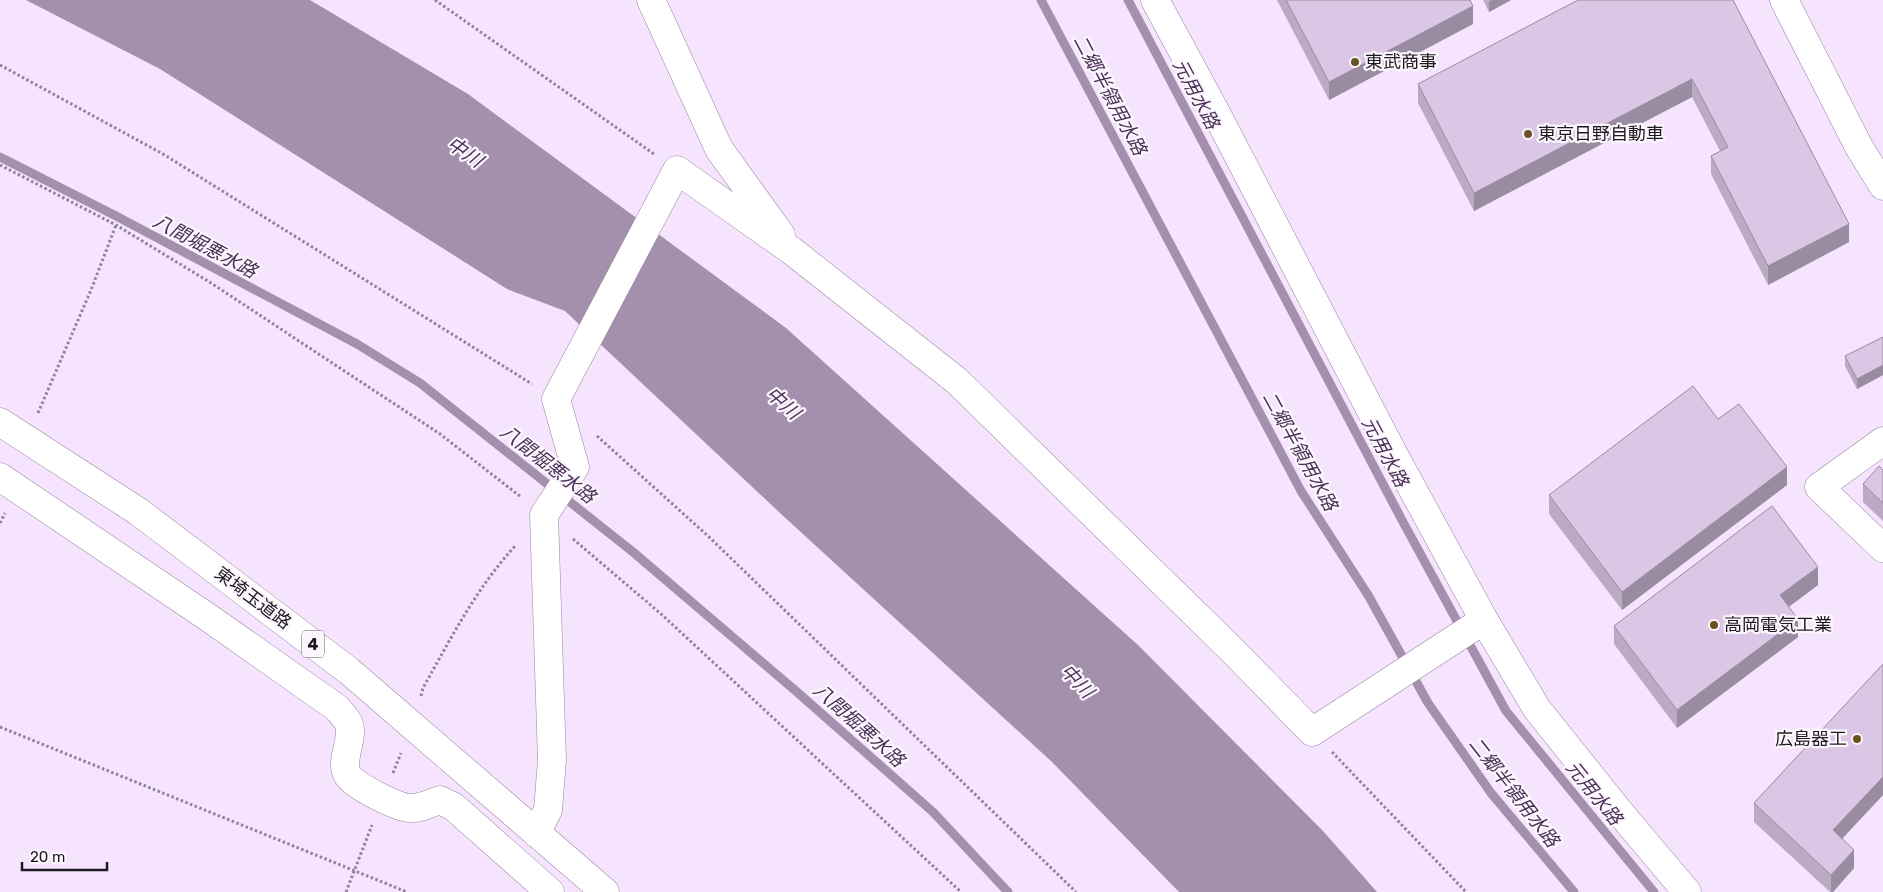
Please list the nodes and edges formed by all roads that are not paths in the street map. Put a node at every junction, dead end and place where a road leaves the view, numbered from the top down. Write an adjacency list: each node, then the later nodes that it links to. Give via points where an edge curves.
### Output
1 (651, 0): 5 (main road, via 719,149)
2 (1156, 0): 10 (main road, via 1394,456)
3 (1784, 0): 4 (main road, via 1859,147)
4 (1883, 186)
5 (792, 251): 10 (main road, via 957,381 1312,732); 11 (main road, via 677,170 556,399 575,468 544,515 552,760 548,810)
6 (0, 422): 11 (main road, 東埼玉道路 / 4, via 139,512 349,671)
7 (1883, 441): 9 (main road, via 1819,487)
8 (0, 477): 12 (main road, via 337,708 348,724 349,744 345,762 347,774 354,782 397,806 412,808 440,800 454,807)
9 (1883, 548)
10 (1484, 620): 14 (main road, via 1537,709)
11 (536, 833): 13 (main road, 東埼玉道路 / 4)
12 (550, 892)
13 (605, 892)
14 (1687, 892)

